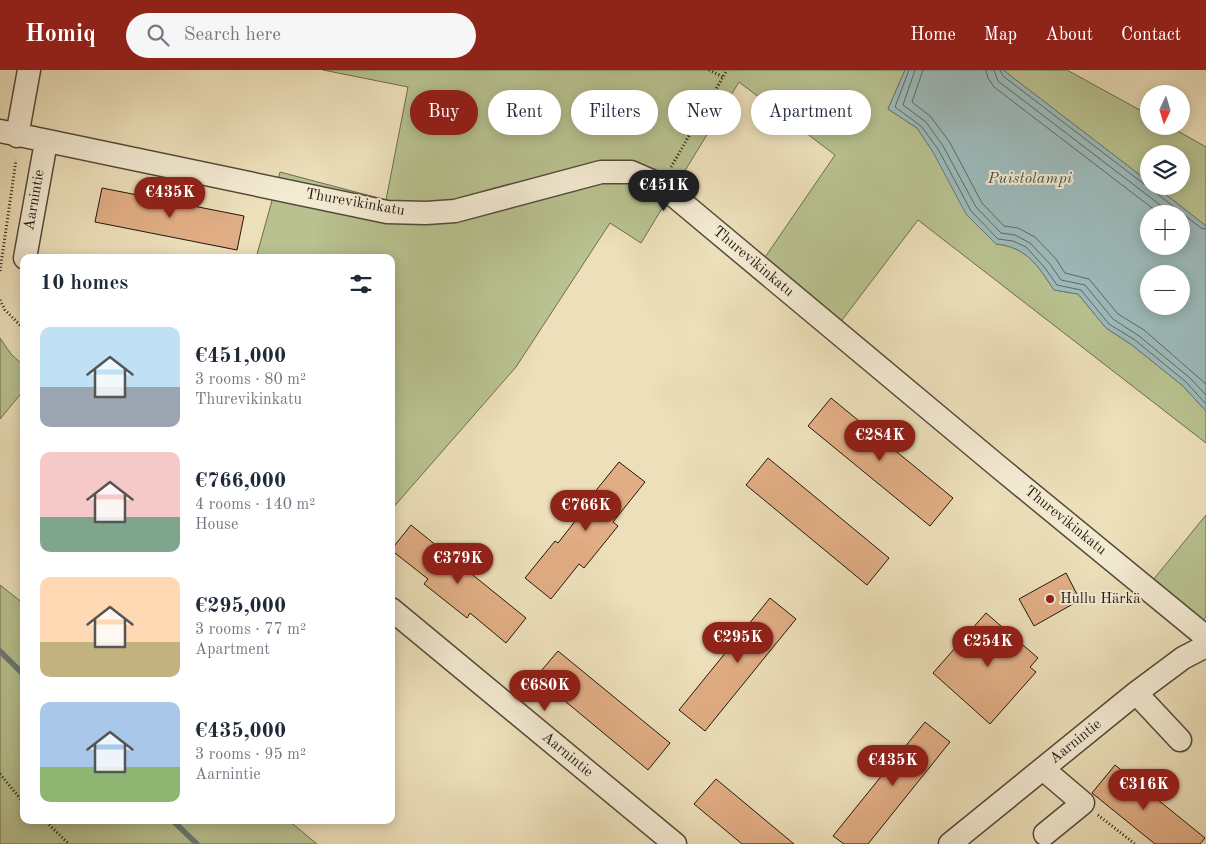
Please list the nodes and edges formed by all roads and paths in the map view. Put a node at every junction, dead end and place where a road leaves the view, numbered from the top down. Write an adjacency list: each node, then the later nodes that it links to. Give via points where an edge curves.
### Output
1 (29, 70): 5 (street)
2 (710, 70): 4 (path)
3 (727, 70): 4 (path)
4 (723, 77): 9 (path)
5 (9, 141): 6 (street, Thurevikinkatu); 7 (path)
6 (46, 142): 8 (street, Aarnintie); 9 (street, Thurevikinkatu, via 387,212 426,214 454,211 601,172 631,172)
7 (16, 160): 8 (path); 11 (path)
8 (42, 164): 10 (street, Aarnintie)
9 (661, 185): 15 (street, Thurevikinkatu)
10 (26, 254)
11 (0, 271)
12 (0, 300): 13 (path)
13 (20, 325)
14 (395, 611): 26 (street, Aarnintie)
15 (1206, 636)
16 (1206, 646): 17 (street, Aarnintie, via 1183,658)
17 (1136, 693): 18 (street); 19 (street, Aarnintie)
18 (1180, 740)
19 (1043, 769): 22 (street); 27 (street, Aarnintie)
20 (0, 774): 21 (path)
21 (20, 798)
22 (1083, 803): 24 (street); 28 (path)
23 (48, 824): 25 (path)
24 (1045, 834)
25 (69, 844)
26 (674, 844)
27 (950, 844)
28 (1135, 844)

